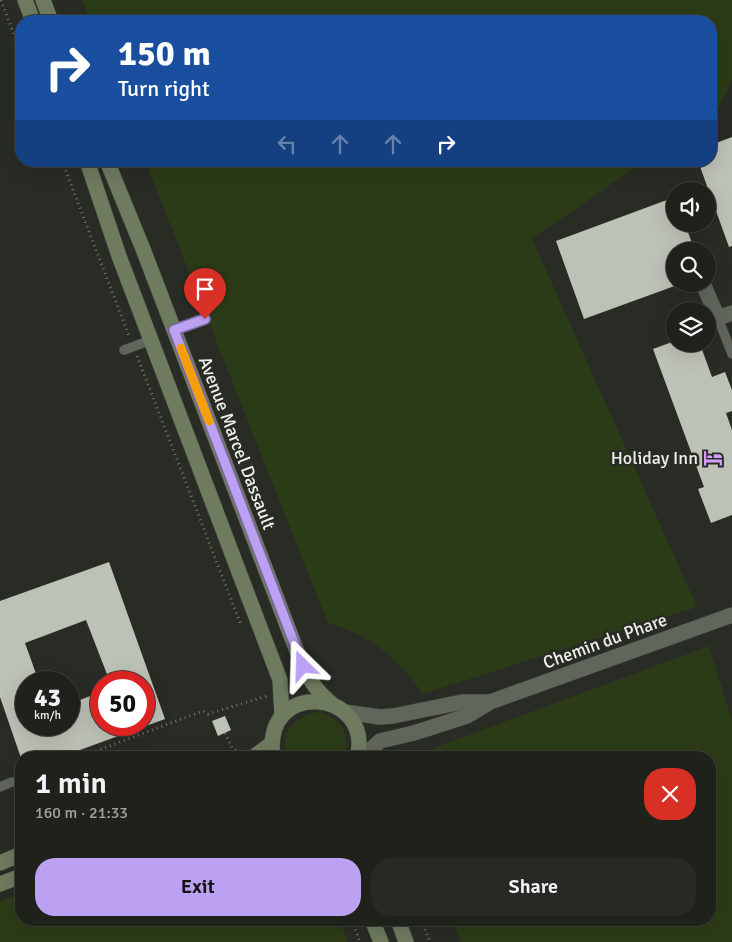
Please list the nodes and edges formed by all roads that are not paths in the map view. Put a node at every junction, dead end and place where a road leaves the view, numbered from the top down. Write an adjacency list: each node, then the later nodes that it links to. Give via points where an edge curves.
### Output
1 (25, 0): 3 (main road)
2 (43, 0): 4 (main road)
3 (31, 15)
4 (49, 15)
5 (88, 167): 11 (main road)
6 (109, 167): 10 (main road, Avenue Marcel Dassault)
7 (709, 292): 8 (street)
8 (725, 315): 13 (lane)
9 (205, 319): 10 (lane)
10 (174, 330): 16 (main road, Avenue Marcel Dassault, via 304,670 317,691)
11 (151, 340): 12 (lane); 18 (main road, via 280,680)
12 (129, 348)
13 (732, 354)
14 (732, 615): 15 (street, Chemin du Phare)
15 (490, 702): 17 (street, Chemin du Phare, via 462,702 380,717); 21 (street, Chemin du Phare, via 467,716 380,741)
16 (332, 704): 17 (main road); 18 (main road, via 322,701 300,703)
17 (345, 712): 20 (main road, via 355,724)
18 (282, 716): 19 (main road, via 274,729)
19 (272, 751)
20 (358, 751)
21 (369, 751)
22 (12, 782): 23 (lane)
23 (0, 787)
24 (15, 857): 25 (main road)
25 (0, 863)
26 (15, 878): 27 (main road)
27 (0, 884)
28 (374, 926): 30 (main road)
29 (400, 926): 31 (main road)
30 (381, 942)
31 (406, 942)

